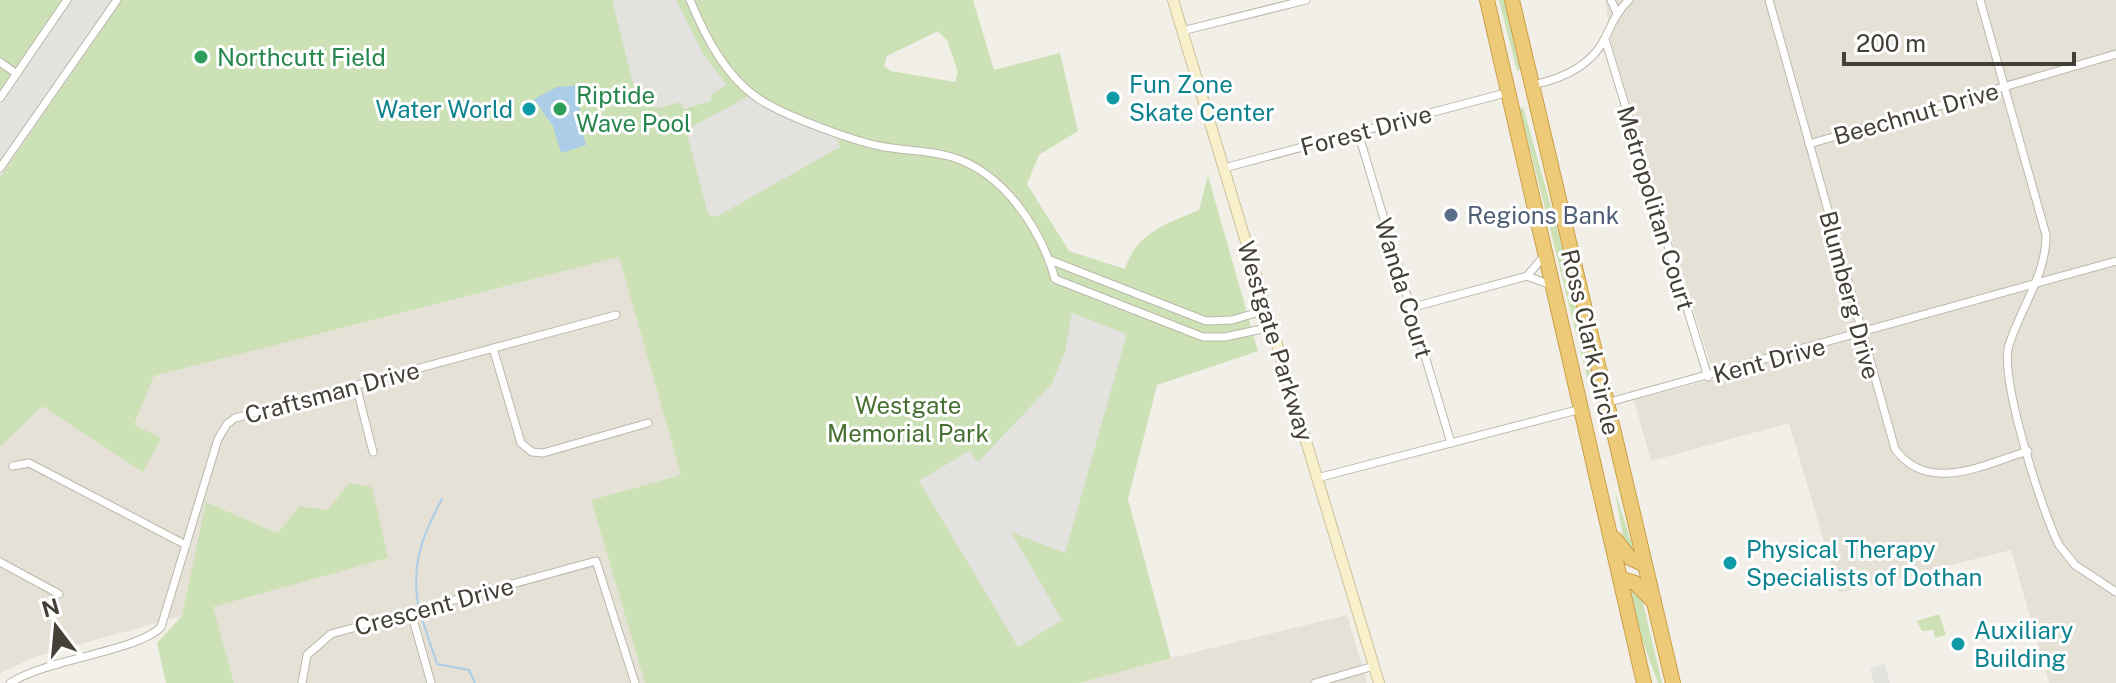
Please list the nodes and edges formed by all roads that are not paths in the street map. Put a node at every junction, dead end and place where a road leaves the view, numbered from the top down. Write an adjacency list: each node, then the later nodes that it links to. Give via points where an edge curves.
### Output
1 (67, 0): 18 (street)
2 (117, 0): 26 (street)
3 (690, 0): 29 (street, via 716,53 761,100 867,143 937,153 973,165 1015,202)
4 (1173, 0): 13 (main road, Westgate Parkway)
5 (1306, 0): 13 (street)
6 (1487, 0): 16 (highway, Ross Clark Circle)
7 (1512, 0): 19 (highway, Ross Clark Circle)
8 (1611, 0): 12 (street)
9 (1629, 0): 12 (street)
10 (1769, 0): 25 (street, Blumberg Drive)
11 (1980, 0): 20 (street)
12 (1617, 13): 14 (street)
13 (1182, 31): 27 (main road, Westgate Parkway)
14 (1605, 39): 19 (street, via 1575,70); 41 (street, Metropolitan Court)
15 (2116, 54): 20 (street, Beechnut Drive)
16 (1501, 60): 19 (highway); 21 (highway, Ross Clark Circle)
17 (0, 62): 18 (street)
18 (17, 74): 22 (street)
19 (1532, 85): 23 (highway, Ross Clark Circle)
20 (2005, 87): 25 (street, Beechnut Drive); 32 (street, via 2045,229 2045,250)
21 (1509, 92): 23 (highway); 24 (street, Forest Drive); 28 (highway, Ross Clark Circle)
22 (0, 98)
23 (1538, 114): 43 (highway, Ross Clark Circle)
24 (1358, 132): 27 (street, Forest Drive); 34 (street, Wanda Court)
25 (1809, 144): 38 (street, Blumberg Drive)
26 (0, 168)
27 (1224, 168): 35 (main road, Westgate Parkway)
28 (1546, 253): 31 (street); 33 (highway, Ross Clark Circle)
29 (1049, 260): 35 (street, via 1206,321); 37 (street, via 1055,279 1203,337)
30 (2116, 261): 32 (street, Kent Drive)
31 (1527, 276): 33 (street); 34 (street)
32 (2033, 284): 38 (street, Kent Drive); 48 (street, via 2006,362)
33 (1554, 287): 40 (highway, Ross Clark Circle)
34 (1410, 308): 47 (street, Wanda Court)
35 (1266, 310): 37 (main road, Westgate Parkway)
36 (616, 315): 39 (street, Craftsman Drive)
37 (1271, 327): 51 (main road, Westgate Parkway)
38 (1861, 334): 41 (street, Kent Drive); 48 (street, Blumberg Drive, via 1889,436 1910,464 1929,473 1950,474)
39 (493, 348): 42 (street, Craftsman Drive); 45 (street, via 521,443 529,451 543,453)
40 (1575, 376): 43 (highway); 44 (highway, Ross Clark Circle)
41 (1708, 377): 43 (street, Kent Drive)
42 (356, 385): 49 (street); 53 (street, Craftsman Drive, via 227,424)
43 (1606, 403): 46 (highway, Ross Clark Circle)
44 (1583, 409): 46 (highway); 47 (street); 52 (highway, Ross Clark Circle)
45 (648, 423)
46 (1612, 431): 55 (highway, Ross Clark Circle)
47 (1451, 443): 51 (street)
48 (2028, 451): 57 (street, via 2062,551)
49 (373, 452)
50 (13, 466): 53 (street, via 29,463)
51 (1317, 478): 61 (main road, Westgate Parkway)
52 (1610, 532): 55 (highway, via 1630,558); 56 (highway, Ross Clark Circle)
53 (186, 545): 62 (street, Craftsman Drive, via 169,611 156,632 51,664)
54 (1, 565): 58 (street)
55 (1645, 565): 59 (highway, Ross Clark Circle)
56 (1621, 579): 59 (highway, via 1635,583); 68 (highway, Ross Clark Circle)
57 (2116, 592)
58 (59, 594)
59 (1654, 602): 69 (highway, Ross Clark Circle)
60 (411, 612): 63 (street, Crescent Drive, via 321,639 307,655); 64 (street); 65 (street, Crescent Drive, via 596,561)
61 (1374, 666): 66 (street); 67 (main road, Westgate Parkway)
62 (10, 683)
63 (302, 683)
64 (431, 683)
65 (635, 683)
66 (1315, 683)
67 (1379, 683)
68 (1644, 683)
69 (1673, 683)

